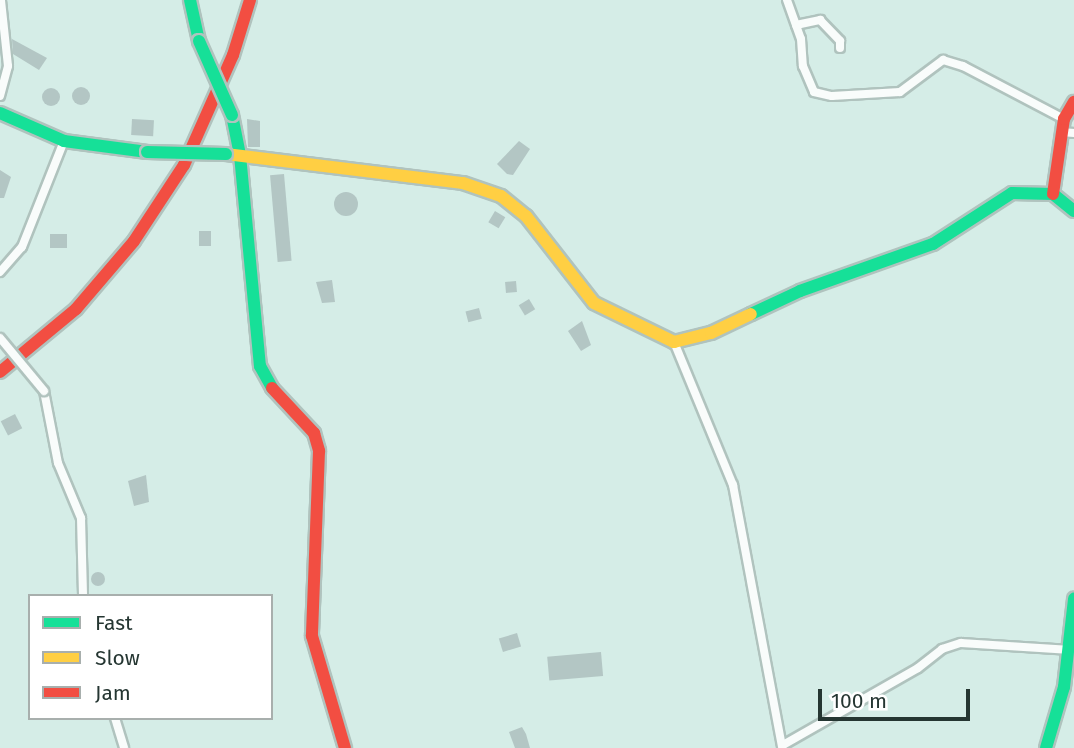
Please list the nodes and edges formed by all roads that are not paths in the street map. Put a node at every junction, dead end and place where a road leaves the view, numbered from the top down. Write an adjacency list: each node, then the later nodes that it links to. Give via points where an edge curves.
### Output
1 (190, 0): 12 (main road, bridge, via 199,41 232,115)
2 (250, 0): 18 (main road, via 233,55 184,165 134,241 76,309)
3 (787, 0): 5 (street)
4 (2, 2): 7 (street, via 8,66)
5 (796, 25): 6 (street, via 820,20 840,41); 10 (street, via 803,66 814,92 832,96 900,92 943,61 963,66)
6 (840, 48)
7 (0, 96)
8 (1074, 102): 10 (main road)
9 (0, 113): 11 (main road)
10 (1066, 128): 13 (main road)
11 (64, 141): 12 (main road, bridge, via 147,152); 15 (street, via 22,247)
12 (240, 155): 17 (main road, via 463,183 500,196 526,216 594,303); 25 (main road, via 260,366 277,396 314,433 319,451 312,636)
13 (1053, 194): 14 (main road); 17 (main road, via 1012,193 933,244 800,291 711,333)
14 (1074, 211)
15 (0, 272)
16 (0, 338): 19 (street, bridge, via 44,391 58,463 81,518)
17 (674, 342): 23 (street, via 733,485)
18 (0, 372)
19 (83, 594)
20 (1074, 599): 21 (main road)
21 (1070, 650): 23 (street, via 961,643 942,649 918,668); 26 (main road)
22 (116, 720): 24 (street)
23 (782, 747)
24 (124, 748)
25 (345, 748)
26 (1046, 748)

